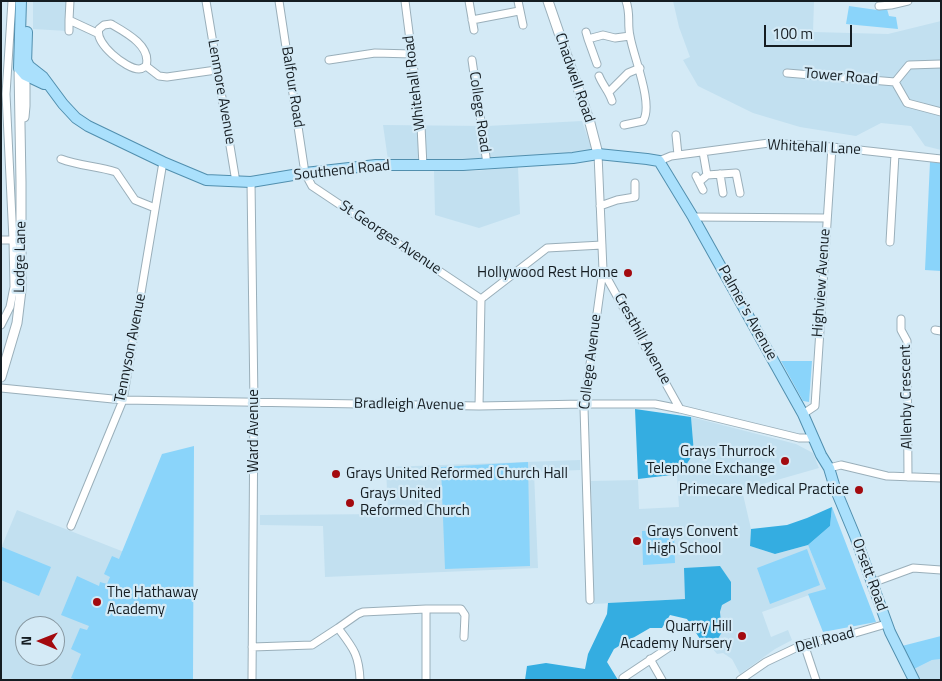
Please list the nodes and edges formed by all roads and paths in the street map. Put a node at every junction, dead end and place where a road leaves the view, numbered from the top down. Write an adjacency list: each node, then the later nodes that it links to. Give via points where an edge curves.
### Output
1 (12, 1): 36 (street)
2 (21, 1): 30 (main road, Lodge Lane)
3 (28, 1): 30 (main road, Southend Road, via 26,60)
4 (70, 1): 15 (street)
5 (206, 1): 29 (street, Lenmore Avenue)
6 (279, 1): 54 (street, Balfour Road)
7 (405, 1): 22 (street, Whitehall Road)
8 (469, 1): 16 (street)
9 (518, 1): 14 (street)
10 (548, 1): 45 (street, Chadwell Road)
11 (626, 1): 21 (street, via 630,12)
12 (908, 1): 13 (street)
13 (879, 6)
14 (519, 11): 16 (street); 17 (street)
15 (69, 20): 19 (street); 20 (street)
16 (472, 20): 18 (street)
17 (523, 25)
18 (474, 30)
19 (69, 31)
20 (98, 33): 27 (street, via 104,45 124,63 139,69); 27 (street, via 101,26 108,24 128,35 146,52)
21 (630, 36): 25 (street, via 587,36); 28 (street)
22 (412, 54): 23 (street, via 375,53); 53 (street, Whitehall Road)
23 (328, 60)
24 (472, 60): 52 (street, College Road)
25 (597, 64)
26 (941, 64): 33 (street, Tower Road, via 910,65)
27 (146, 66): 29 (street, via 159,76 167,77)
28 (640, 68): 35 (street, via 628,73); 39 (street, via 646,111 643,121)
29 (216, 70): 57 (street, Lenmore Avenue)
30 (29, 73): 34 (street, Lodge Lane); 34 (street, via 30,83); 51 (main road, Southend Road, via 43,77 76,118 88,126)
31 (787, 73): 33 (street, Tower Road)
32 (599, 76): 35 (street)
33 (895, 82): 38 (street, Tower Road, via 907,103)
34 (22, 89): 41 (street, Lodge Lane)
35 (610, 91): 37 (street)
36 (4, 94): 40 (street)
37 (612, 101)
38 (941, 112)
39 (624, 125)
40 (7, 134): 41 (street); 68 (street)
41 (21, 135): 68 (street, Lodge Lane)
42 (676, 135): 47 (street)
43 (832, 146): 44 (street, Whitehall Lane, via 769,143); 46 (street, Whitehall Lane); 66 (street, Highview Avenue)
44 (703, 152): 47 (street, Whitehall Lane); 56 (street)
45 (598, 154): 50 (main road, Southend Road); 52 (main road, Southend Road); 63 (street, College Avenue)
46 (895, 154): 49 (street, Whitehall Lane); 69 (street)
47 (678, 155): 50 (street, Whitehall Lane)
48 (61, 159): 64 (street, via 116,172 135,200)
49 (941, 159)
50 (659, 161): 65 (main road, Palmer's Avenue)
51 (163, 162): 57 (main road, Southend Road, via 206,180); 64 (street, Tennyson Avenue)
52 (487, 164): 53 (main road, Southend Road)
53 (423, 166): 54 (main road, Southend Road, via 376,165)
54 (305, 173): 58 (main road, Southend Road); 72 (street, St Georges Avenue, via 312,186)
55 (720, 174): 56 (street); 61 (street, via 736,173); 62 (street)
56 (707, 175): 60 (street, via 698,179)
57 (236, 182): 58 (main road, Southend Road)
58 (251, 182): 78 (street, Ward Avenue)
59 (635, 183): 63 (street, via 636,197)
60 (703, 190)
61 (740, 192)
62 (723, 193)
63 (600, 206): 70 (street, College Avenue)
64 (155, 208): 77 (street, Tennyson Avenue)
65 (693, 217): 66 (street); 82 (main road, Palmer's Avenue)
66 (826, 218): 82 (street, Highview Avenue, via 815,406)
67 (1, 240): 68 (street)
68 (17, 240): 74 (street, via 14,287 10,307); 75 (street, Lodge Lane, via 20,307)
69 (890, 242)
70 (602, 245): 71 (street, College Avenue); 72 (street, via 547,248)
71 (603, 270): 79 (street, College Avenue); 81 (street, Cresthill Avenue)
72 (481, 299): 80 (street)
73 (901, 319): 85 (street, Allenby Crescent, via 901,330 907,341)
74 (1, 325)
75 (1, 377)
76 (1, 388): 77 (street, Bradleigh Avenue)
77 (123, 400): 78 (street, Bradleigh Avenue); 87 (street, Tennyson Avenue)
78 (254, 402): 80 (street, Bradleigh Avenue); 97 (street, Ward Avenue)
79 (584, 404): 80 (street, Bradleigh Avenue); 81 (street, Bradleigh Avenue, via 655,404); 90 (street, College Avenue)
80 (479, 406)
81 (680, 408): 83 (street, Bradleigh Avenue, via 799,438)
82 (803, 414): 83 (main road, Palmer's Avenue)
83 (814, 438): 84 (main road, Palmer's Avenue)
84 (829, 468): 85 (street, via 841,465 887,476); 89 (main road, Orsett Road)
85 (908, 477): 86 (street)
86 (941, 478)
87 (71, 526)
88 (941, 570): 89 (street, via 913,568)
89 (872, 583): 92 (main road, Orsett Road)
90 (590, 600)
91 (426, 609): 93 (street, via 364,612); 94 (street, via 460,609 465,615); 102 (street)
92 (886, 624): 95 (street, Dell Road); 106 (main road, Orsett Road)
93 (338, 628): 97 (street, via 312,645); 101 (street, via 357,656)
94 (464, 637)
95 (804, 644): 104 (street, Dell Road, via 766,662); 105 (street)
96 (671, 646): 98 (street)
97 (252, 647): 100 (street, Ward Avenue)
98 (650, 659): 99 (street); 103 (street)
99 (623, 678)
100 (252, 680)
101 (360, 680)
102 (426, 680)
103 (662, 680)
104 (740, 680)
105 (816, 680)
106 (914, 680)

